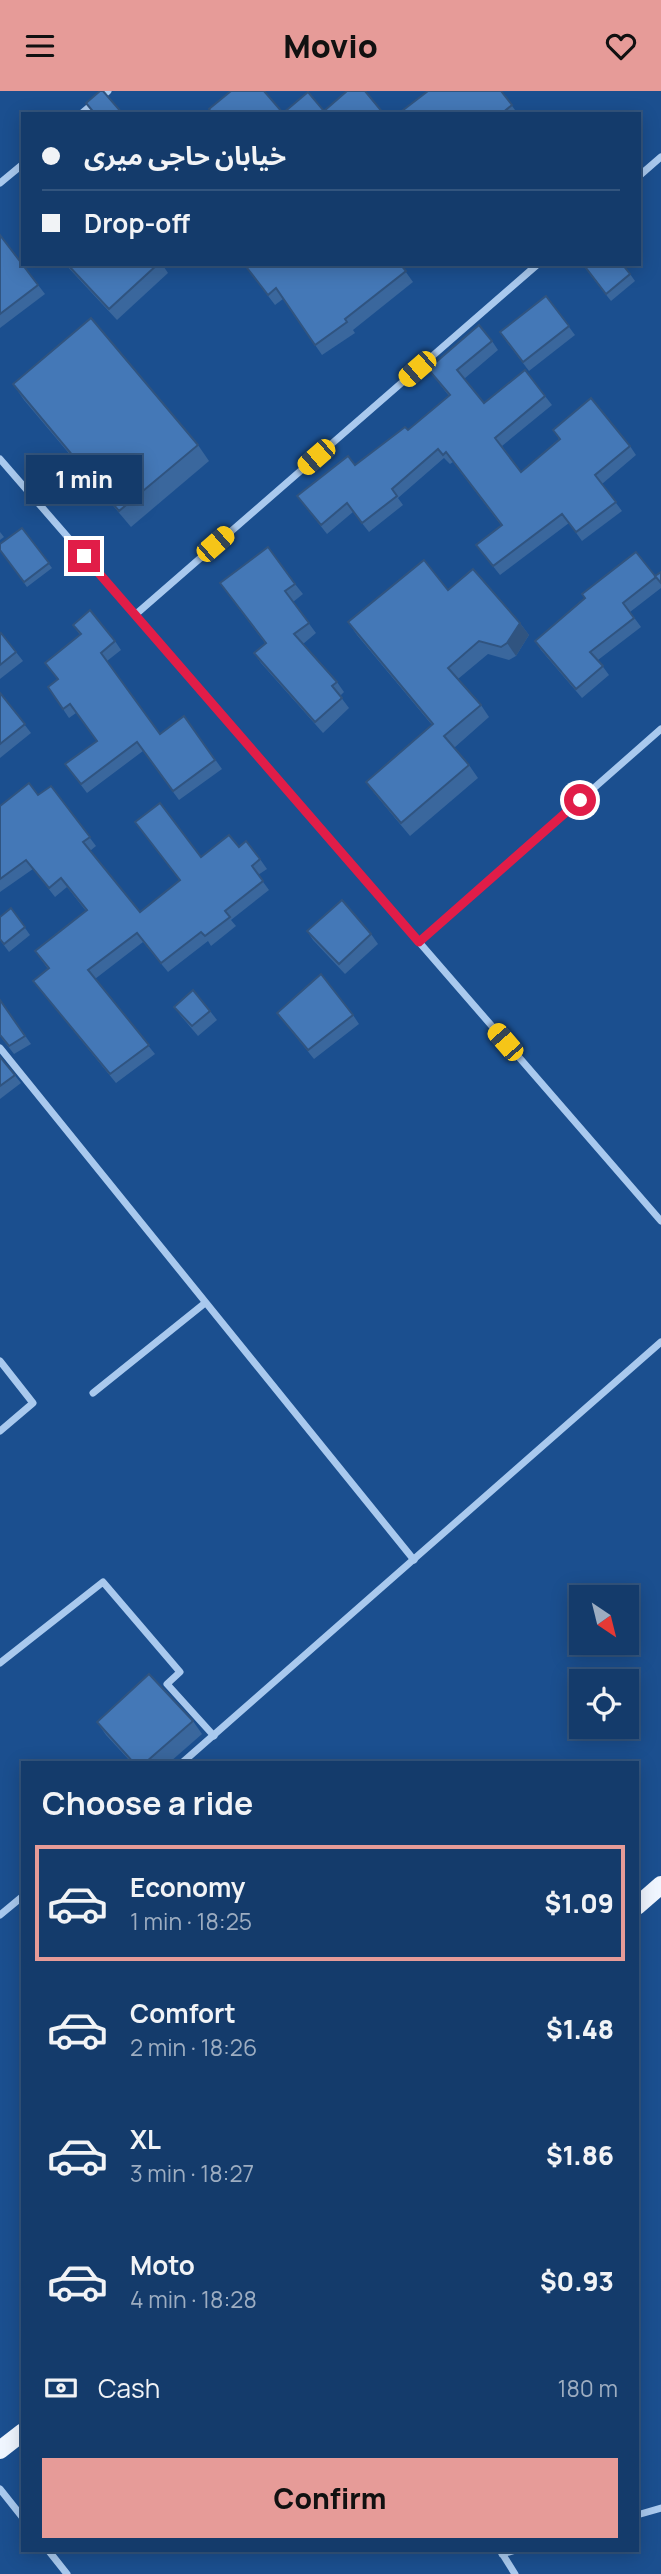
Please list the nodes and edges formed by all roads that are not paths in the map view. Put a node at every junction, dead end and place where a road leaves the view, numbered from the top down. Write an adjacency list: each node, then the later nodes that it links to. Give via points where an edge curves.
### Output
1 (108, 91): 2 (street)
2 (83, 112)
3 (661, 157): 5 (street)
4 (21, 166): 6 (street)
5 (641, 174)
6 (0, 183)
7 (536, 266): 9 (street)
8 (0, 459): 9 (street)
9 (135, 615): 11 (street)
10 (661, 729): 11 (street)
11 (419, 942): 13 (street)
12 (0, 1048): 14 (street)
13 (661, 1221)
14 (205, 1303): 17 (street); 19 (street)
15 (661, 1342): 19 (street)
16 (0, 1361): 18 (street, via 33,1403)
17 (93, 1393)
18 (0, 1431)
19 (414, 1560): 21 (street)
20 (0, 1663): 21 (street, via 103,1582 180,1672 167,1684)
21 (214, 1736): 22 (street)
22 (184, 1761)
23 (661, 1885): 25 (main road)
24 (21, 1898): 26 (street)
25 (639, 1904)
26 (0, 1915)
27 (21, 2433): 28 (main road)
28 (0, 2450)
29 (0, 2489): 32 (street)
30 (661, 2508): 31 (street)
31 (639, 2514)
32 (21, 2515)
33 (50, 2552): 35 (street)
34 (501, 2552): 36 (street)
35 (67, 2574)
36 (515, 2574)

